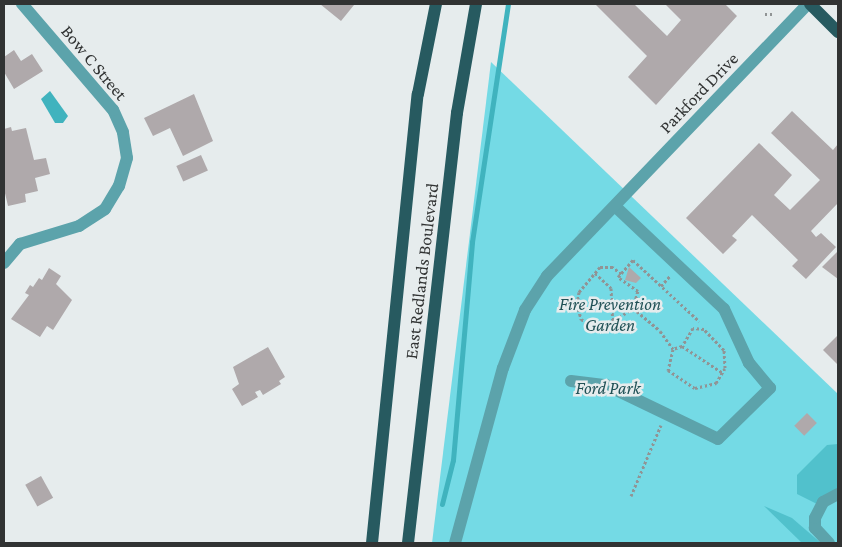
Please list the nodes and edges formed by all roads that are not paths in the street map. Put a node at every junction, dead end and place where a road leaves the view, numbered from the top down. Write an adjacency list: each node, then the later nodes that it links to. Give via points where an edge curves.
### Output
1 (22, 4): 7 (street, Bow C Street, via 113,110 123,132 127,158 119,186 105,209 79,226 20,244)
2 (436, 4): 10 (main road, East Redlands Boulevard, via 417,104)
3 (476, 4): 11 (main road, East Redlands Boulevard, via 457,114)
4 (809, 4): 5 (main road); 6 (street, Parkford Drive)
5 (838, 32)
6 (617, 208): 8 (street, via 724,309 748,363 773,392 718,439 606,385); 12 (street, Parkford Drive, via 547,276 525,310 503,368)
7 (4, 263)
8 (571, 381)
9 (838, 494): 13 (street, via 823,502 815,518 815,528)
10 (372, 543)
11 (408, 543)
12 (455, 543)
13 (829, 543)

